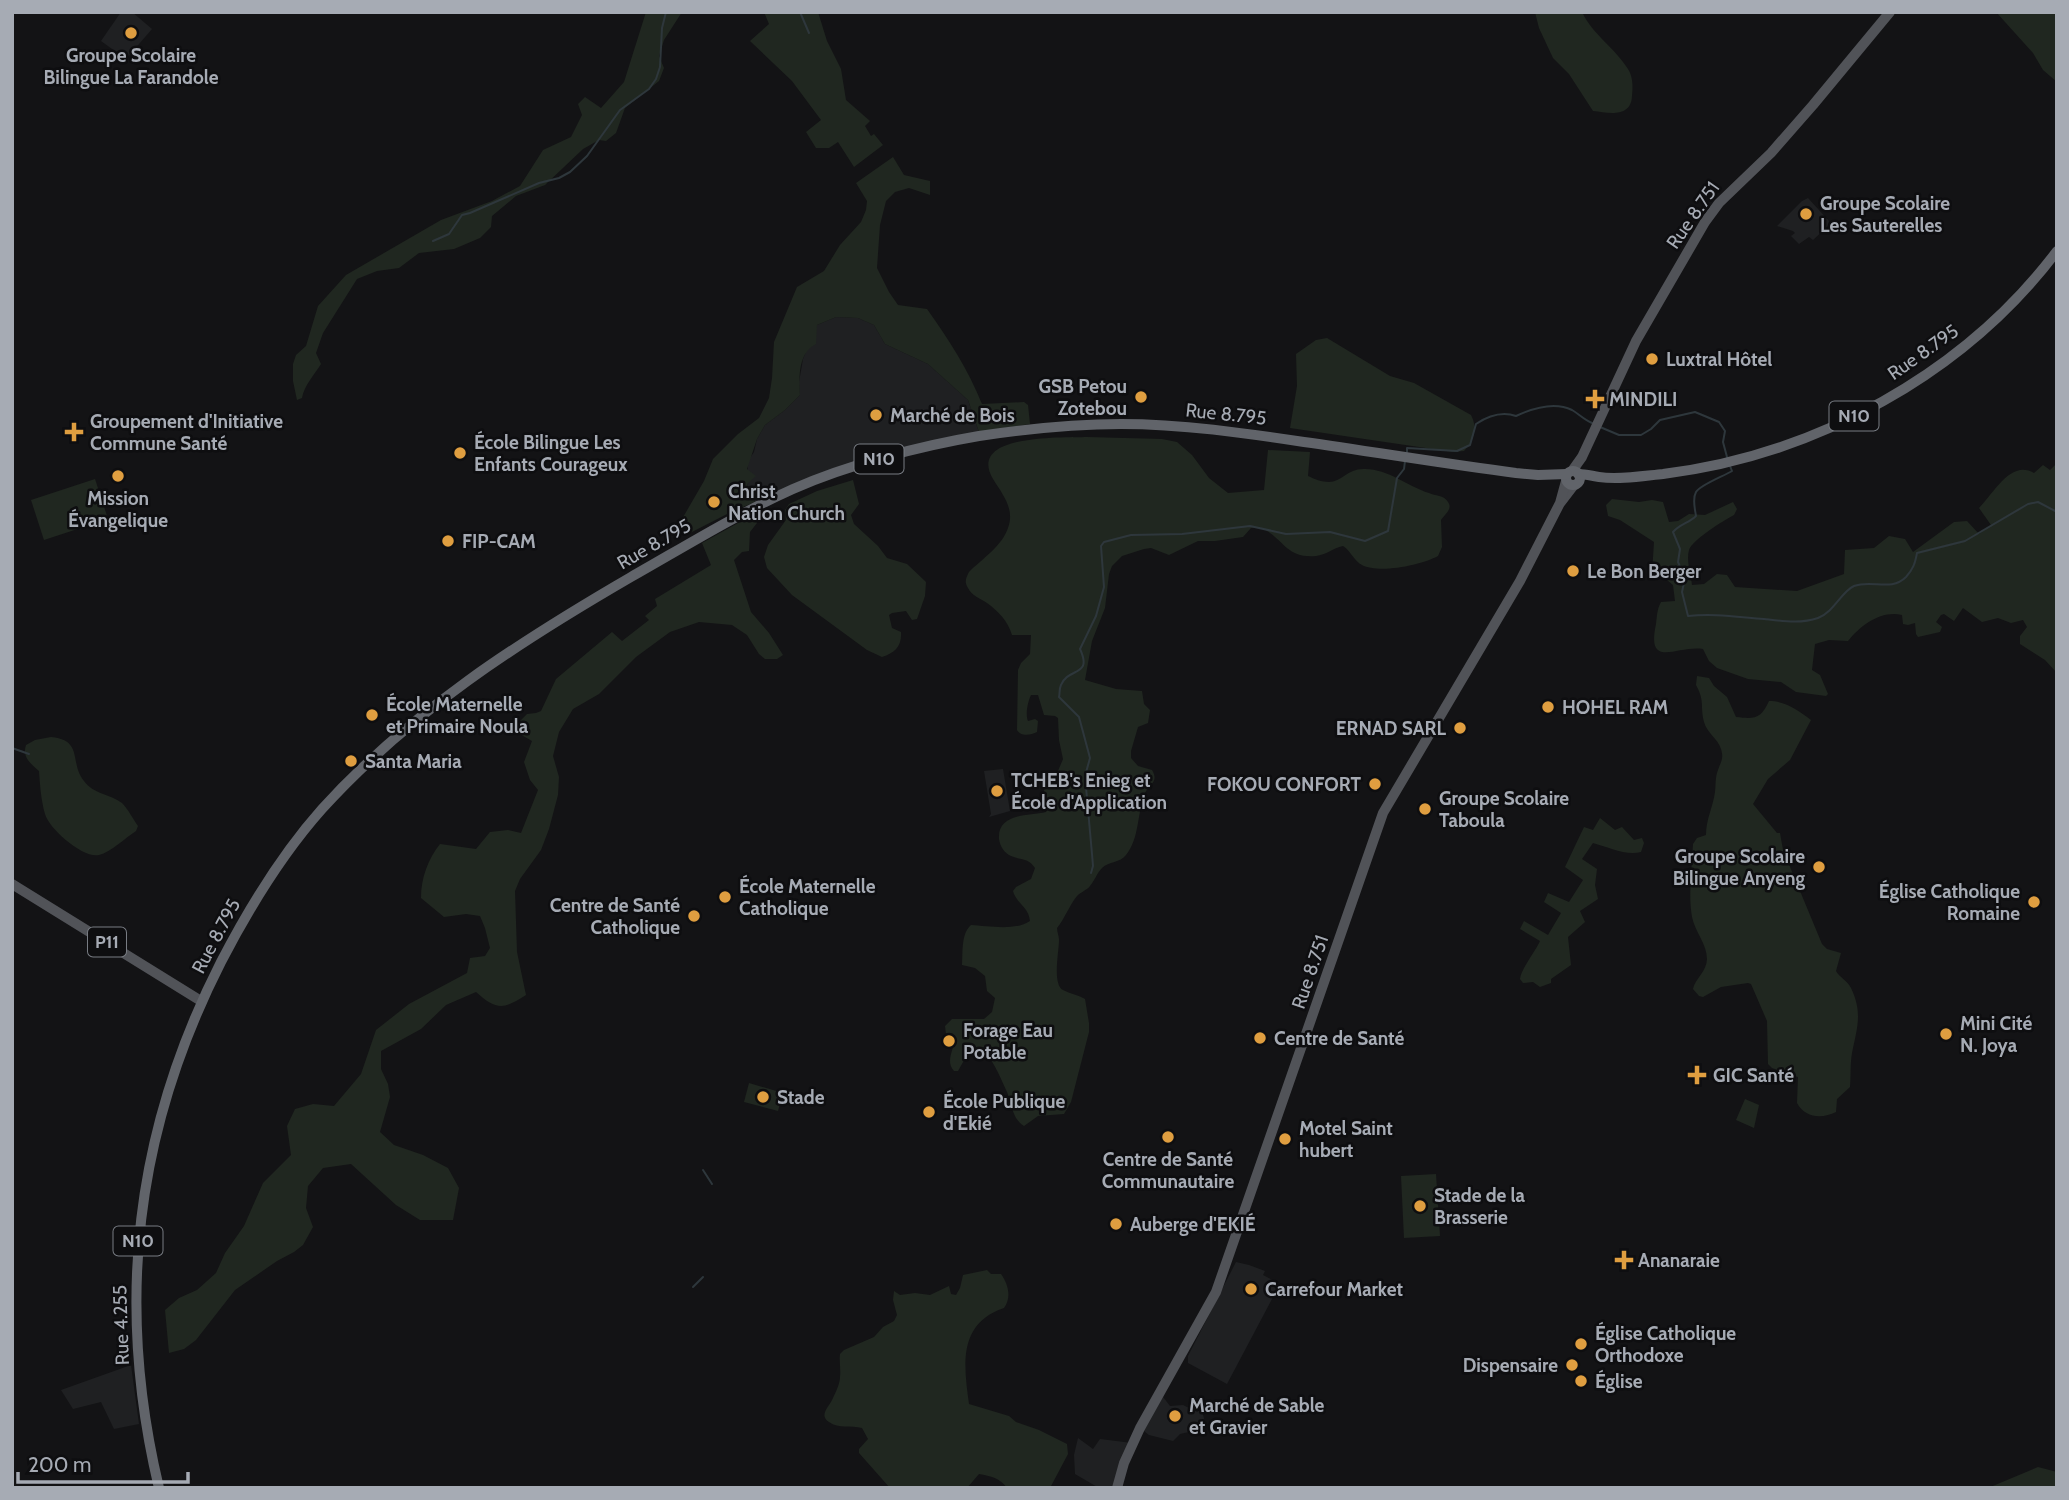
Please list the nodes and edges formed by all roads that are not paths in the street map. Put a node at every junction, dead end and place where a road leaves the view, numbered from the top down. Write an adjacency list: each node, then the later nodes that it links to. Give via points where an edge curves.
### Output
1 (1890, 12): 3 (main road, Rue 8.751, via 1771,153 1705,222 1636,341)
2 (2057, 251): 3 (highway, Rue 8.795 / N10, via 2010,304 1954,354 1900,391 1839,424 1774,449 1695,469)
3 (1573, 478): 5 (highway, Rue 8.795 / N10, via 1238,432 1120,424 972,438 892,455 815,480 724,524 603,594 425,712 362,769 301,835 252,904); 7 (main road, Rue 8.751, via 1493,630 1383,813 1216,1292 1136,1435)
4 (12, 884): 5 (main road, P11)
5 (201, 1001): 6 (highway, Rue 4.255 / N10, via 156,1130 138,1232 140,1374)
6 (159, 1488)
7 (1117, 1488)

